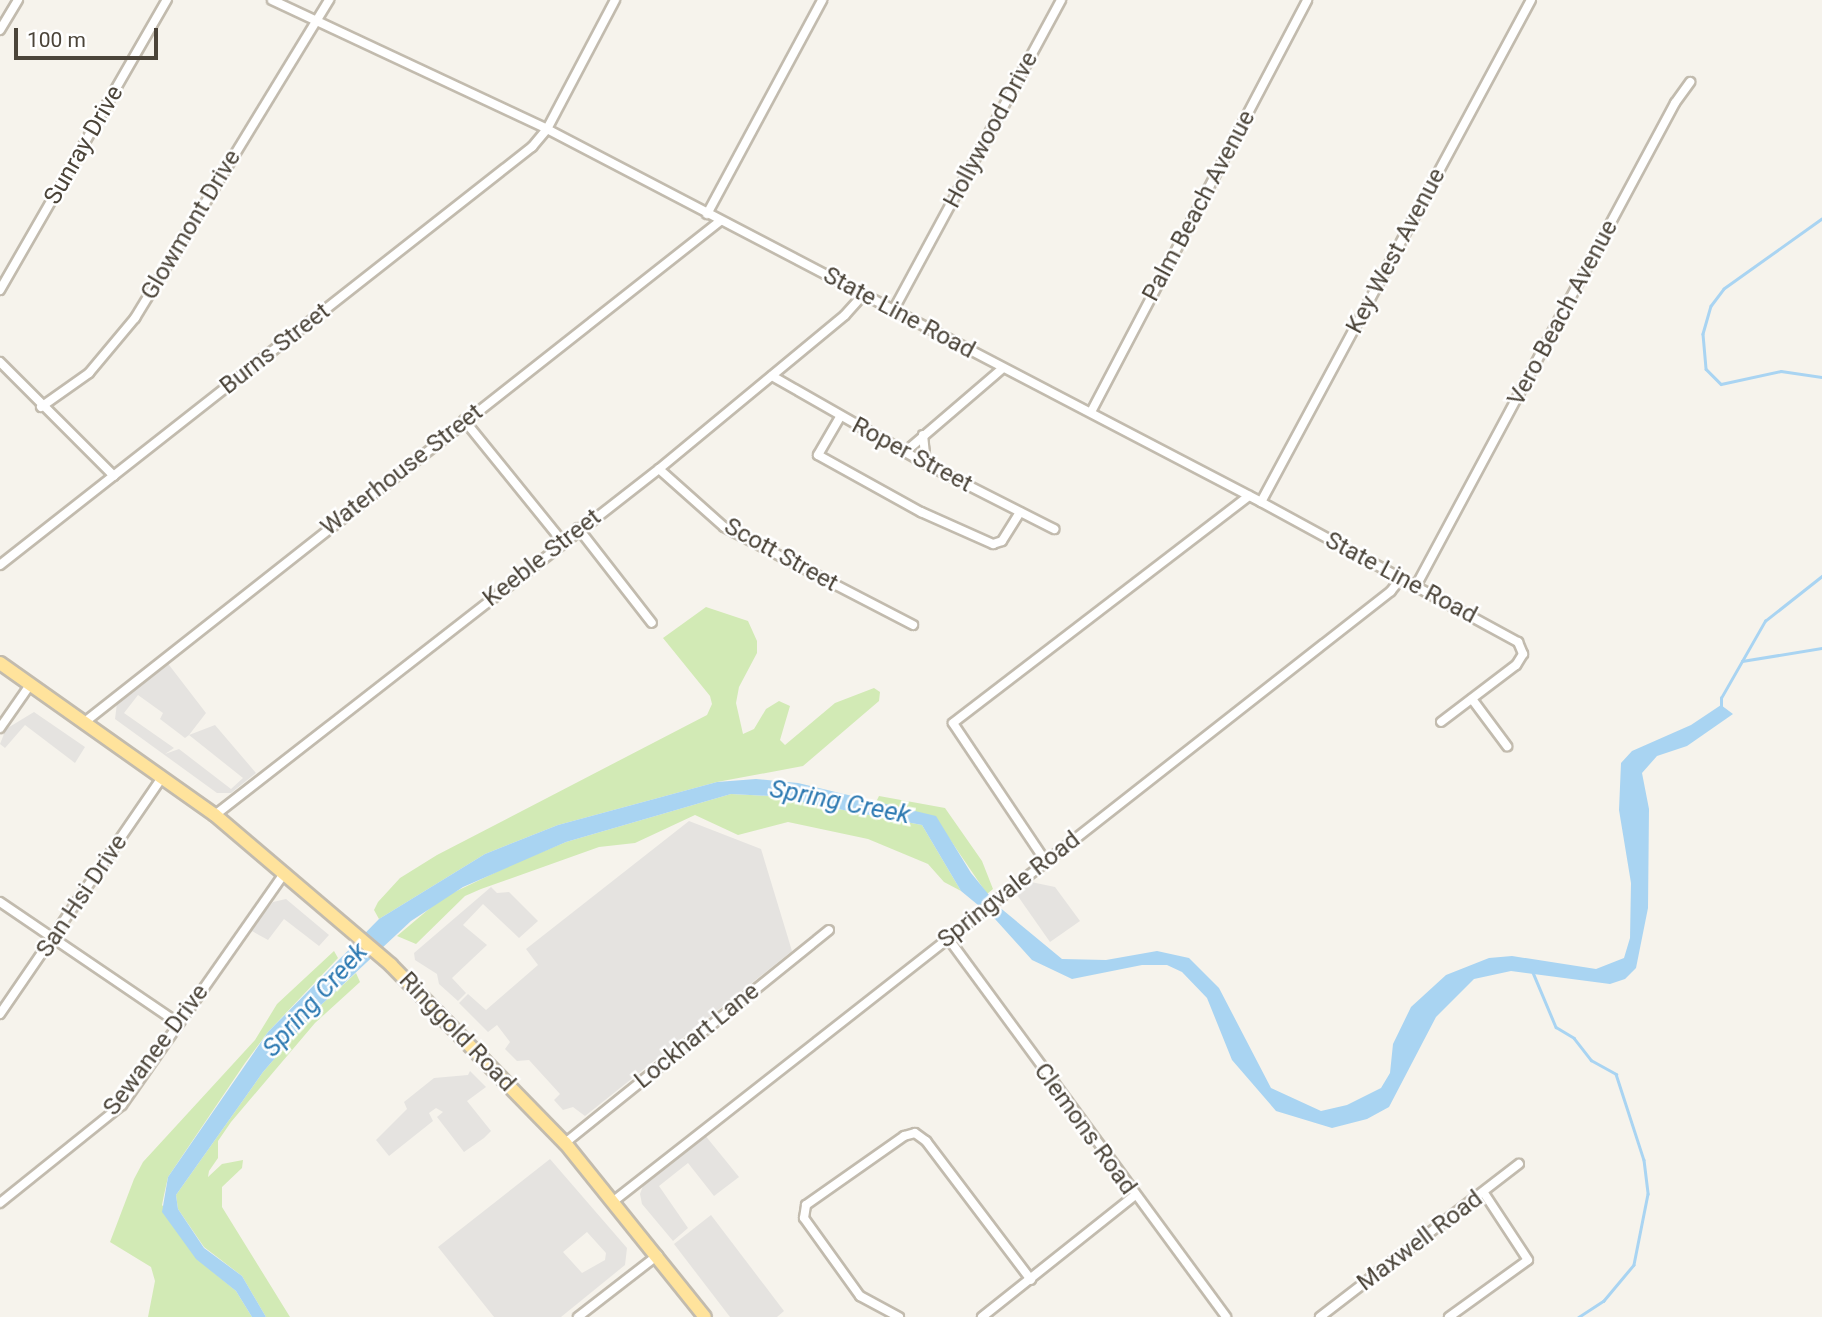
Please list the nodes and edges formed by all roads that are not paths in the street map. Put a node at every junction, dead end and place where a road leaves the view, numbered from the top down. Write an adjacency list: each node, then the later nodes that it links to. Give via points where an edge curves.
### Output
1 (18, 0): 11 (street)
2 (167, 0): 16 (street, Sunray Drive)
3 (272, 0): 10 (street, State Line Road)
4 (329, 0): 10 (street, Glowmont Drive)
5 (615, 0): 13 (street, Burns Street)
6 (822, 0): 14 (street)
7 (1061, 0): 18 (street, Hollywood Drive)
8 (1307, 0): 23 (street, Palm Beach Avenue)
9 (1531, 0): 32 (street, Key West Avenue)
10 (315, 21): 13 (street, State Line Road); 22 (street, Glowmont Drive, via 135,318 89,373)
11 (0, 30)
12 (1690, 82): 39 (street, Vero Beach Avenue)
13 (547, 128): 14 (street, State Line Road); 30 (street, Burns Street, via 532,147)
14 (707, 214): 15 (street, State Line Road)
15 (720, 221): 17 (street, State Line Road); 25 (street, Waterhouse Street)
16 (0, 290)
17 (864, 295): 18 (street, State Line Road); 21 (street, Keeble Street)
18 (894, 309): 20 (street, State Line Road)
19 (0, 362): 22 (street)
20 (1003, 368): 23 (street, State Line Road); 26 (street)
21 (772, 376): 24 (street, Roper Street); 29 (street, Keeble Street)
22 (41, 407): 30 (street)
23 (1091, 412): 31 (street, State Line Road)
24 (840, 417): 27 (street, Roper Street); 33 (street, via 818,455 921,512 993,544 1002,541)
25 (464, 420): 36 (street); 45 (street, Waterhouse Street)
26 (923, 435): 27 (street); 28 (street)
27 (905, 452): 28 (street, Roper Street)
28 (926, 464): 33 (street, Roper Street)
29 (659, 469): 34 (street, Keeble Street); 41 (street, Scott Street, via 724,527)
30 (114, 476): 37 (street, Burns Street)
31 (1250, 496): 32 (street, State Line Road); 51 (street, via 953,723)
32 (1261, 502): 38 (street, State Line Road)
33 (1020, 512): 35 (street, Roper Street)
34 (578, 528): 36 (street, Keeble Street); 40 (street)
35 (1054, 529)
36 (562, 541): 50 (street, Keeble Street)
37 (0, 565)
38 (1401, 579): 39 (street, State Line Road); 51 (street, Springvale Road)
39 (1416, 586): 44 (street, State Line Road, via 1518,642 1523,654 1516,664)
40 (652, 623)
41 (913, 625)
42 (0, 663): 43 (main road, Ringgold Road)
43 (30, 685): 45 (main road, Ringgold Road); 47 (street)
44 (1472, 699): 46 (street); 48 (street)
45 (86, 721): 49 (main road, Ringgold Road)
46 (1441, 722)
47 (0, 728)
48 (1507, 746)
49 (162, 777): 50 (main road, Ringgold Road); 56 (street, San Hsi Drive)
50 (215, 815): 52 (main road, Ringgold Road)
51 (1046, 862): 55 (street, Springvale Road)
52 (285, 872): 58 (street, Sewanee Drive); 59 (main road, Ringgold Road, via 391,965)
53 (0, 902): 56 (street)
54 (829, 930): 59 (street, Lockhart Lane)
55 (948, 938): 62 (street, Clemons Road); 63 (street, Springvale Road)
56 (53, 939): 57 (street, San Hsi Drive); 58 (street)
57 (0, 1014)
58 (178, 1023): 64 (street, Sewanee Drive, via 122,1105)
59 (565, 1143): 63 (main road, Ringgold Road)
60 (1519, 1164): 61 (street, Maxwell Road)
61 (1485, 1193): 72 (street, Maxwell Road); 73 (street, via 1528,1260)
62 (1134, 1196): 66 (street); 71 (street, Clemons Road)
63 (615, 1200): 65 (main road, Ringgold Road)
64 (0, 1203)
65 (658, 1255): 67 (street); 68 (main road, Ringgold Road)
66 (1031, 1280): 69 (street, via 926,1141 915,1133 904,1136 806,1205 804,1218 860,1296); 70 (street)
67 (578, 1317)
68 (705, 1317)
69 (899, 1317)
70 (982, 1317)
71 (1226, 1317)
72 (1320, 1317)
73 (1448, 1317)

